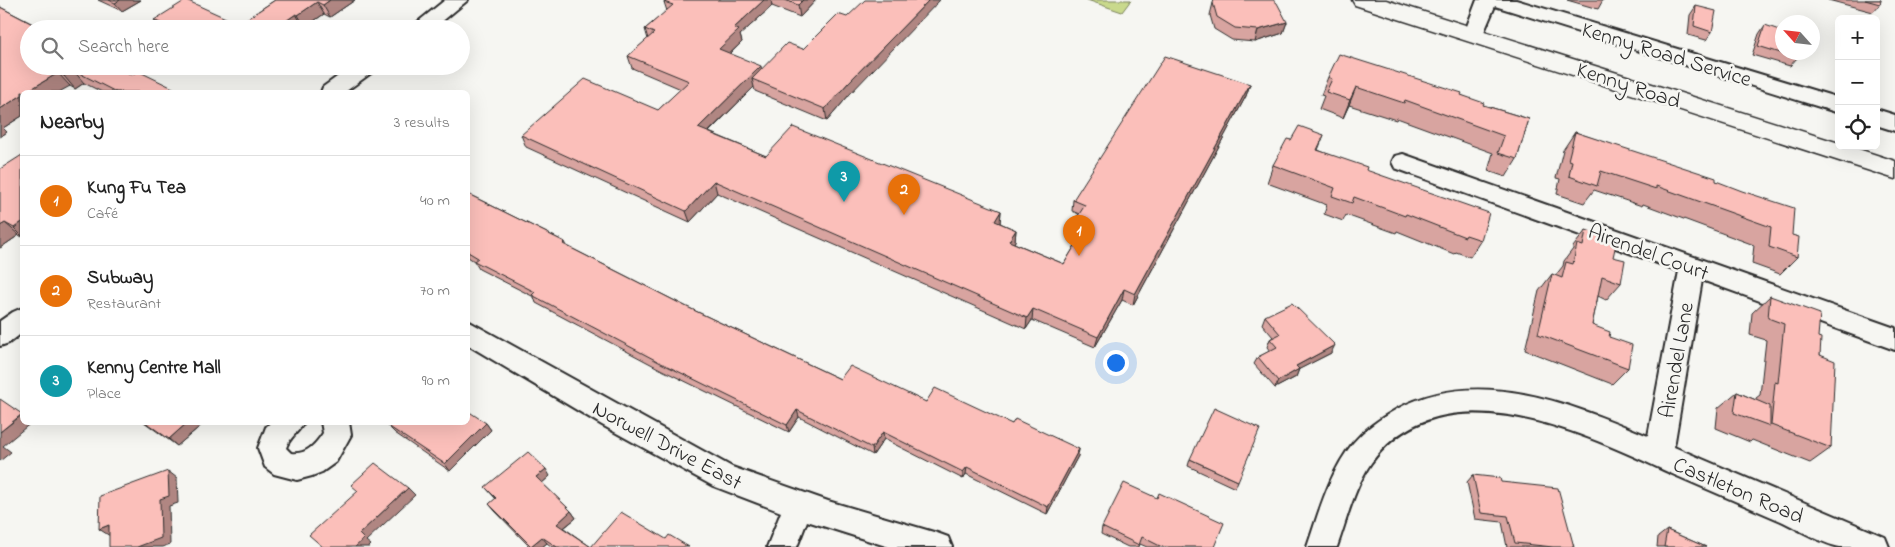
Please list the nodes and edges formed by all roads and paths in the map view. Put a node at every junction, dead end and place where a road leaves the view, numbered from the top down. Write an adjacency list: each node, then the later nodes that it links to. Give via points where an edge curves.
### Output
1 (458, 0): 5 (street)
2 (1363, 0): 6 (main road, Kenny Road)
3 (1487, 0): 6 (street)
4 (1495, 0): 9 (street, Kenny Road Service)
5 (431, 20)
6 (1474, 34): 13 (main road, Kenny Road)
7 (355, 75): 8 (street)
8 (334, 90)
9 (1836, 105)
10 (1880, 118): 11 (street)
11 (1895, 123)
12 (1403, 162): 14 (street, Airendel Court)
13 (1895, 170)
14 (1692, 266): 18 (street, Airendel Court); 21 (street, Airendel Lane)
15 (20, 320): 17 (street)
16 (470, 333): 22 (street, Norwell Drive East, via 723,477)
17 (0, 335)
18 (1895, 340)
19 (287, 425): 20 (street, via 272,449 273,456 284,467 306,466 326,453 337,435)
20 (335, 425)
21 (1659, 454): 25 (street, Castleton Road, via 1539,409 1454,401 1420,410 1371,442 1350,472); 26 (street, Castleton Road)
22 (799, 504): 23 (street); 24 (street, Norwell Drive East)
23 (782, 547)
24 (937, 547)
25 (1322, 547)
26 (1874, 547)

